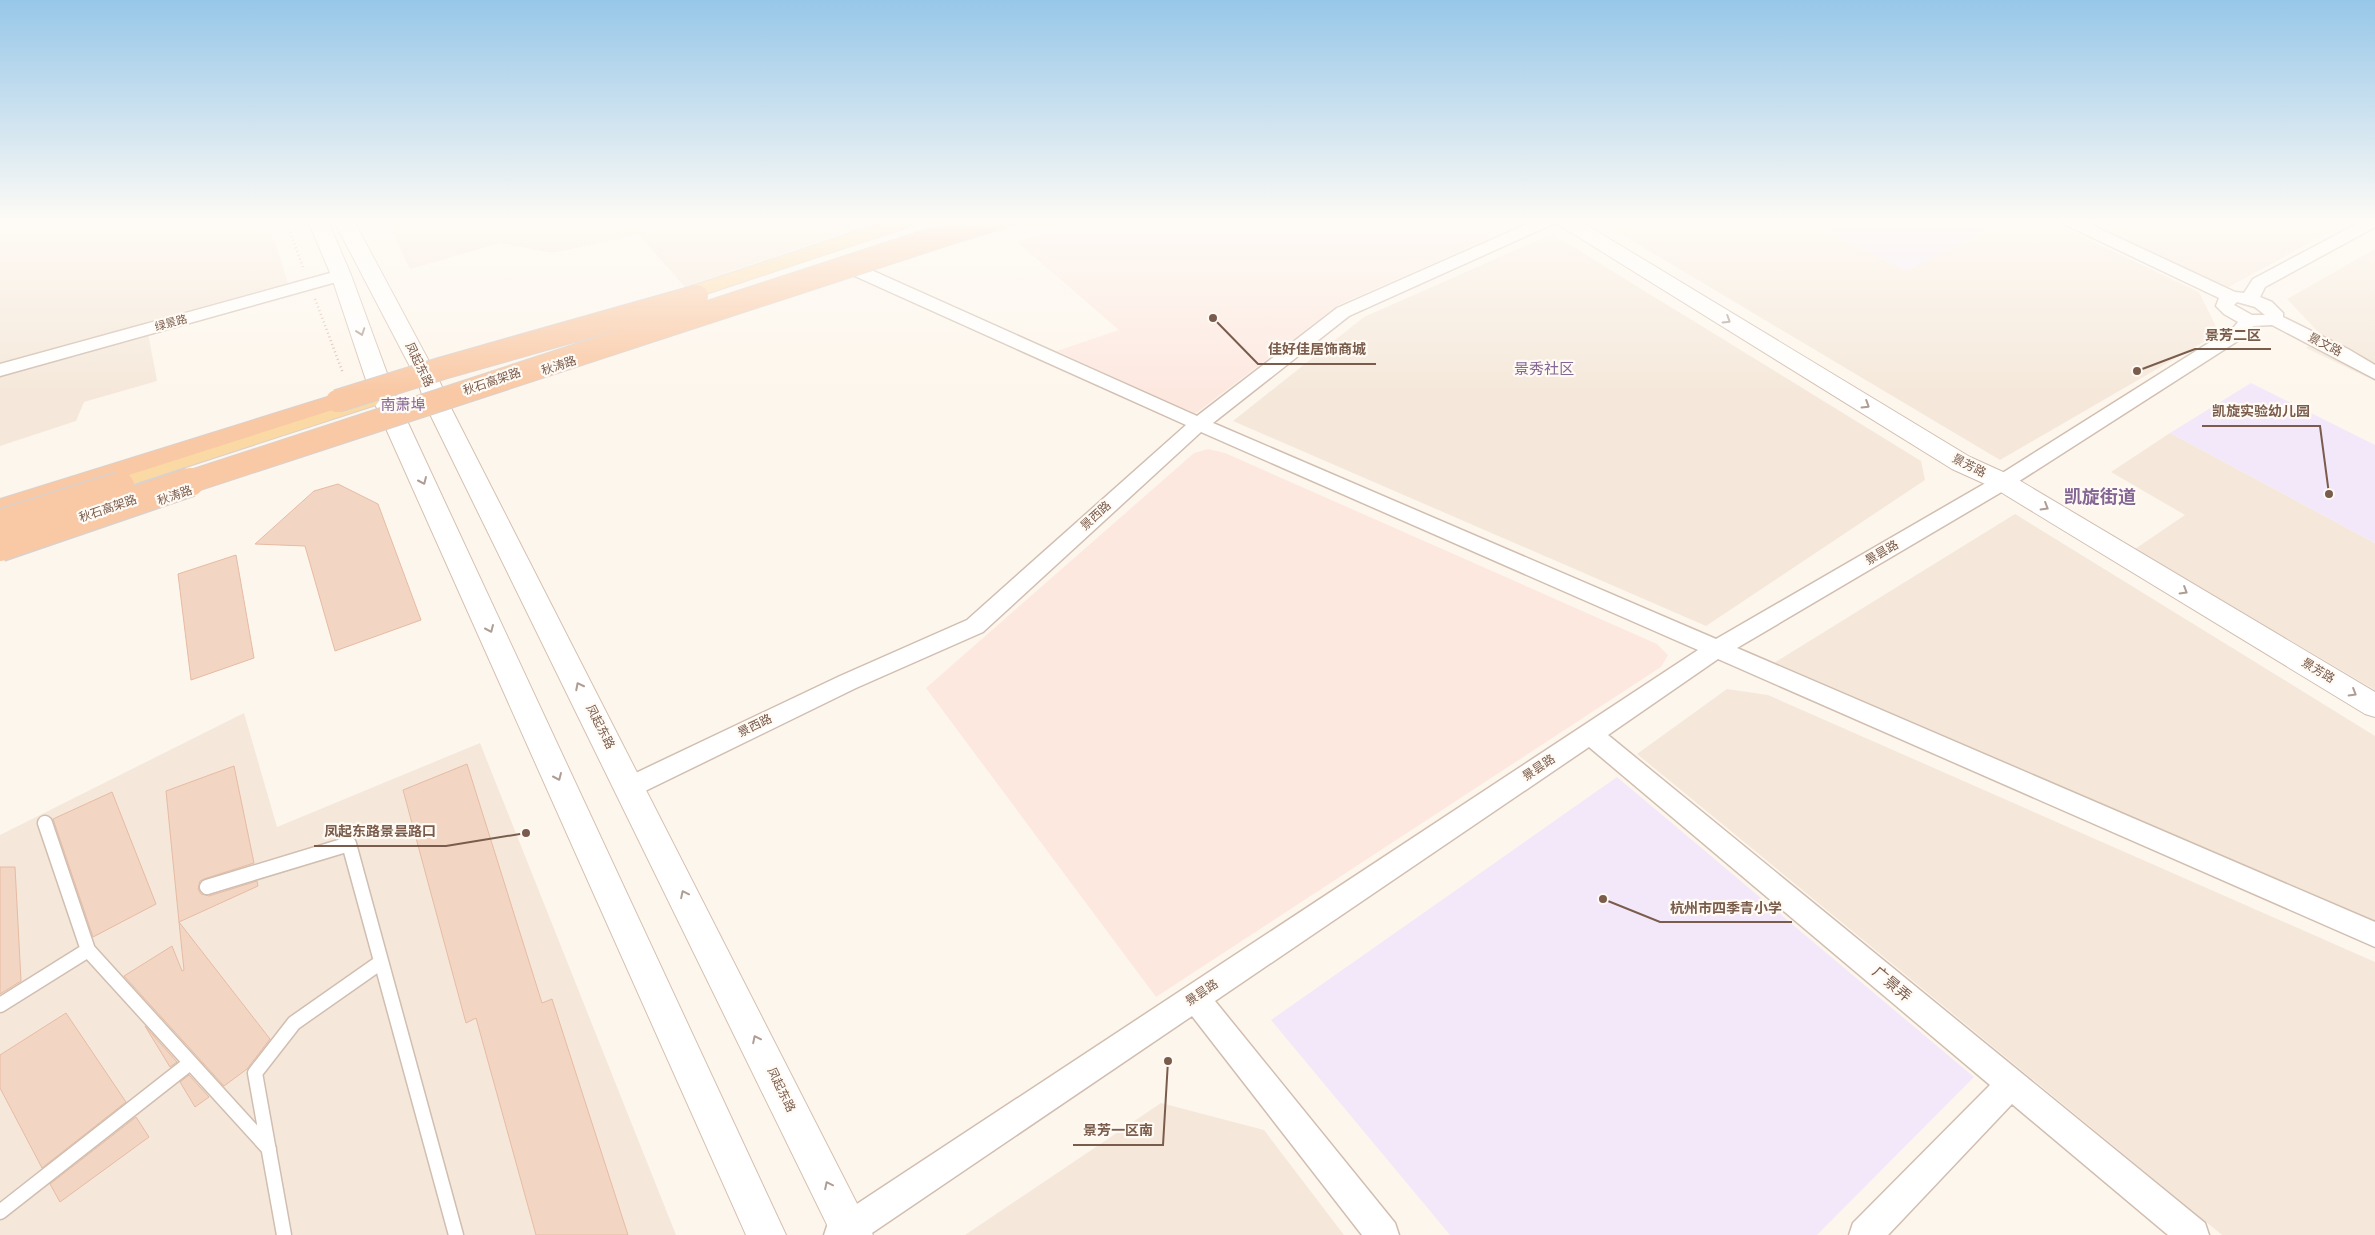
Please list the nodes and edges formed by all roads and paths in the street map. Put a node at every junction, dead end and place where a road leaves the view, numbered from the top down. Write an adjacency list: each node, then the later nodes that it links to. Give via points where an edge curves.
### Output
1 (328, 279): 18 (street, 绿景路)
2 (342, 279): 21 (main road, one-way to 21)
3 (374, 279): 20 (main road, 凤起东路)
4 (748, 279): 20 (main road, 秋涛路)
5 (754, 279): 13 (highway, 秋石高架路)
6 (808, 279): 27 (highway, 秋石高架路, bridge)
7 (821, 279): 20 (main road, 秋涛路)
8 (875, 279): 23 (street)
9 (1418, 279): 23 (street, 景西路, via 1343,312)
10 (1660, 279): 24 (main road, 景芳路, one-way to 24, via 1961,463)
11 (2192, 279): 14 (street)
12 (2267, 279): 15 (street, via 2254,288)
13 (723, 289): 25 (highway, bridge, via 443,368); 27 (highway, 秋石高架路, bridge)
14 (2233, 298): 15 (street); 17 (street, via 2226,300 2225,306)
15 (2251, 299): 16 (street, via 2266,305 2274,312)
16 (2274, 319): 17 (street, via 2264,322); 19 (street, 景文路)
17 (2248, 320): 24 (street, 景昙路, via 2241,331)
18 (0, 370)
19 (2375, 373)
20 (433, 393): 21 (main road, 秋涛路); 22 (main road, 秋涛路); 31 (main road, 凤起东路, one-way to 20)
21 (383, 395): 22 (main road); 26 (main road, 秋涛路)
22 (396, 421): 27 (main road, 秋涛路); 46 (main road, one-way to 46)
23 (1199, 424): 28 (street); 31 (street, 景西路, via 975,626 848,682)
24 (2003, 482): 28 (street, 景昙路); 29 (main road, 景芳路, one-way to 29)
25 (0, 508)
26 (0, 518)
27 (1, 544)
28 (1717, 649): 30 (street, 景昙路); 34 (street)
29 (2375, 706)
30 (1590, 734): 37 (street, 景昙路); 40 (street, 广景弄)
31 (630, 786): 43 (main road, 凤起东路, one-way to 31)
32 (45, 823): 35 (lane)
33 (207, 887): 36 (lane, via 349,844)
34 (2375, 935)
35 (88, 950): 38 (lane); 39 (lane)
36 (381, 962): 41 (lane, via 294,1023 255,1073); 45 (lane)
37 (1195, 998): 43 (street, 景昙路); 47 (street)
38 (0, 1005)
39 (190, 1063): 41 (lane); 42 (lane)
40 (2011, 1084): 48 (street); 49 (street, 广景弄)
41 (269, 1149): 44 (lane)
42 (0, 1212)
43 (848, 1233)
44 (284, 1235)
45 (456, 1235)
46 (766, 1235)
47 (1383, 1235)
48 (1865, 1235)
49 (2194, 1235)

